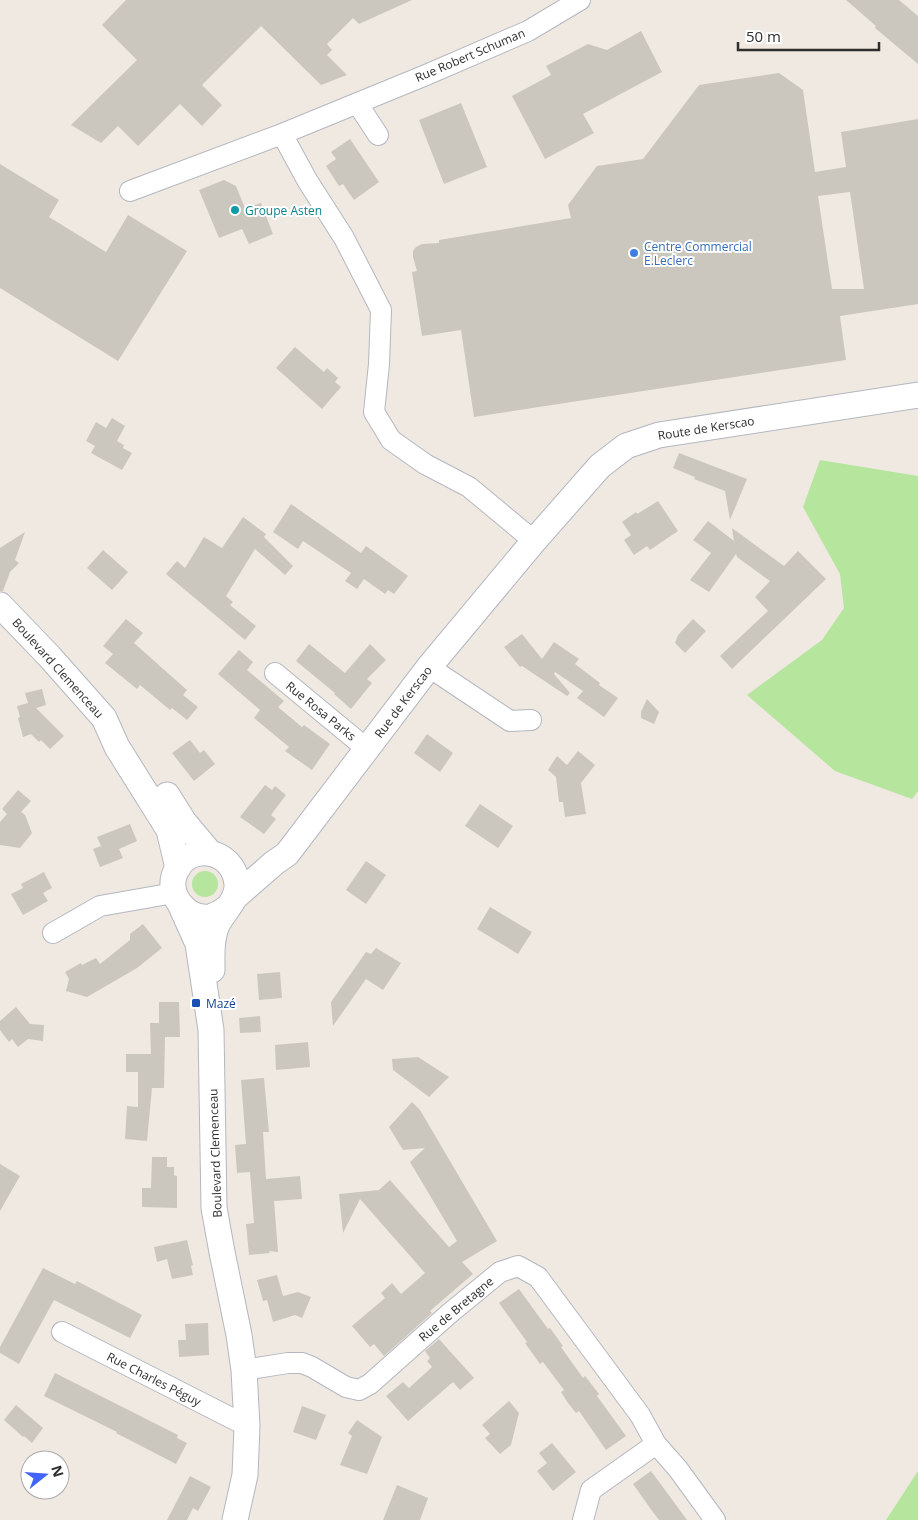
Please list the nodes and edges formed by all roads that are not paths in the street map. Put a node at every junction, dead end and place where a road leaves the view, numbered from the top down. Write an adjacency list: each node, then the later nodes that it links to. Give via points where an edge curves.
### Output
1 (580, 0): 2 (street, Rue Robert Schuman, via 528,31)
2 (357, 103): 3 (street, Rue Robert Schuman); 4 (street)
3 (282, 134): 5 (street, Rue Robert Schuman); 7 (street, via 306,180 344,238 381,310 374,412 391,440 425,464 469,487)
4 (378, 135)
5 (130, 191)
6 (918, 394): 7 (street, Route de Kerscao, via 659,435 626,446 600,466)
7 (534, 541): 9 (street, Rue de Kerscao)
8 (0, 604): 11 (street, Boulevard Clemenceau)
9 (429, 667): 12 (street, via 510,721); 13 (street, Rue de Kerscao)
10 (275, 672): 13 (street, Rue Rosa Parks)
11 (104, 718): 14 (street, via 136,746 184,822); 16 (street, Boulevard Clemenceau, via 117,747 169,830)
12 (531, 720)
13 (367, 749): 15 (street, Rue de Kerscao, via 297,842)
14 (218, 856): 15 (street, via 247,863); 16 (street, via 192,855); 18 (street, via 232,867 236,877 237,888)
15 (274, 863): 18 (street, Rue de Kerscao)
16 (178, 868): 17 (street, via 173,884)
17 (177, 899): 18 (street, via 189,912 209,917); 19 (street, via 100,906); 20 (street, Boulevard Clemenceau, via 198,944)
18 (231, 903): 20 (street, via 212,941)
19 (53, 933)
20 (211, 1030): 22 (street, Boulevard Clemenceau, via 214,1208)
21 (62, 1332): 23 (street, Rue Charles Péguy)
22 (244, 1370): 23 (street, Boulevard Clemenceau); 24 (street, Rue de Bretagne, via 302,1363 346,1387 359,1390 500,1272 518,1266 538,1277 640,1415)
23 (247, 1426): 25 (street, Boulevard Clemenceau, via 245,1475)
24 (656, 1444): 26 (street, via 591,1490); 27 (street, Rue de Bretagne)
25 (235, 1520)
26 (583, 1520)
27 (715, 1520)

